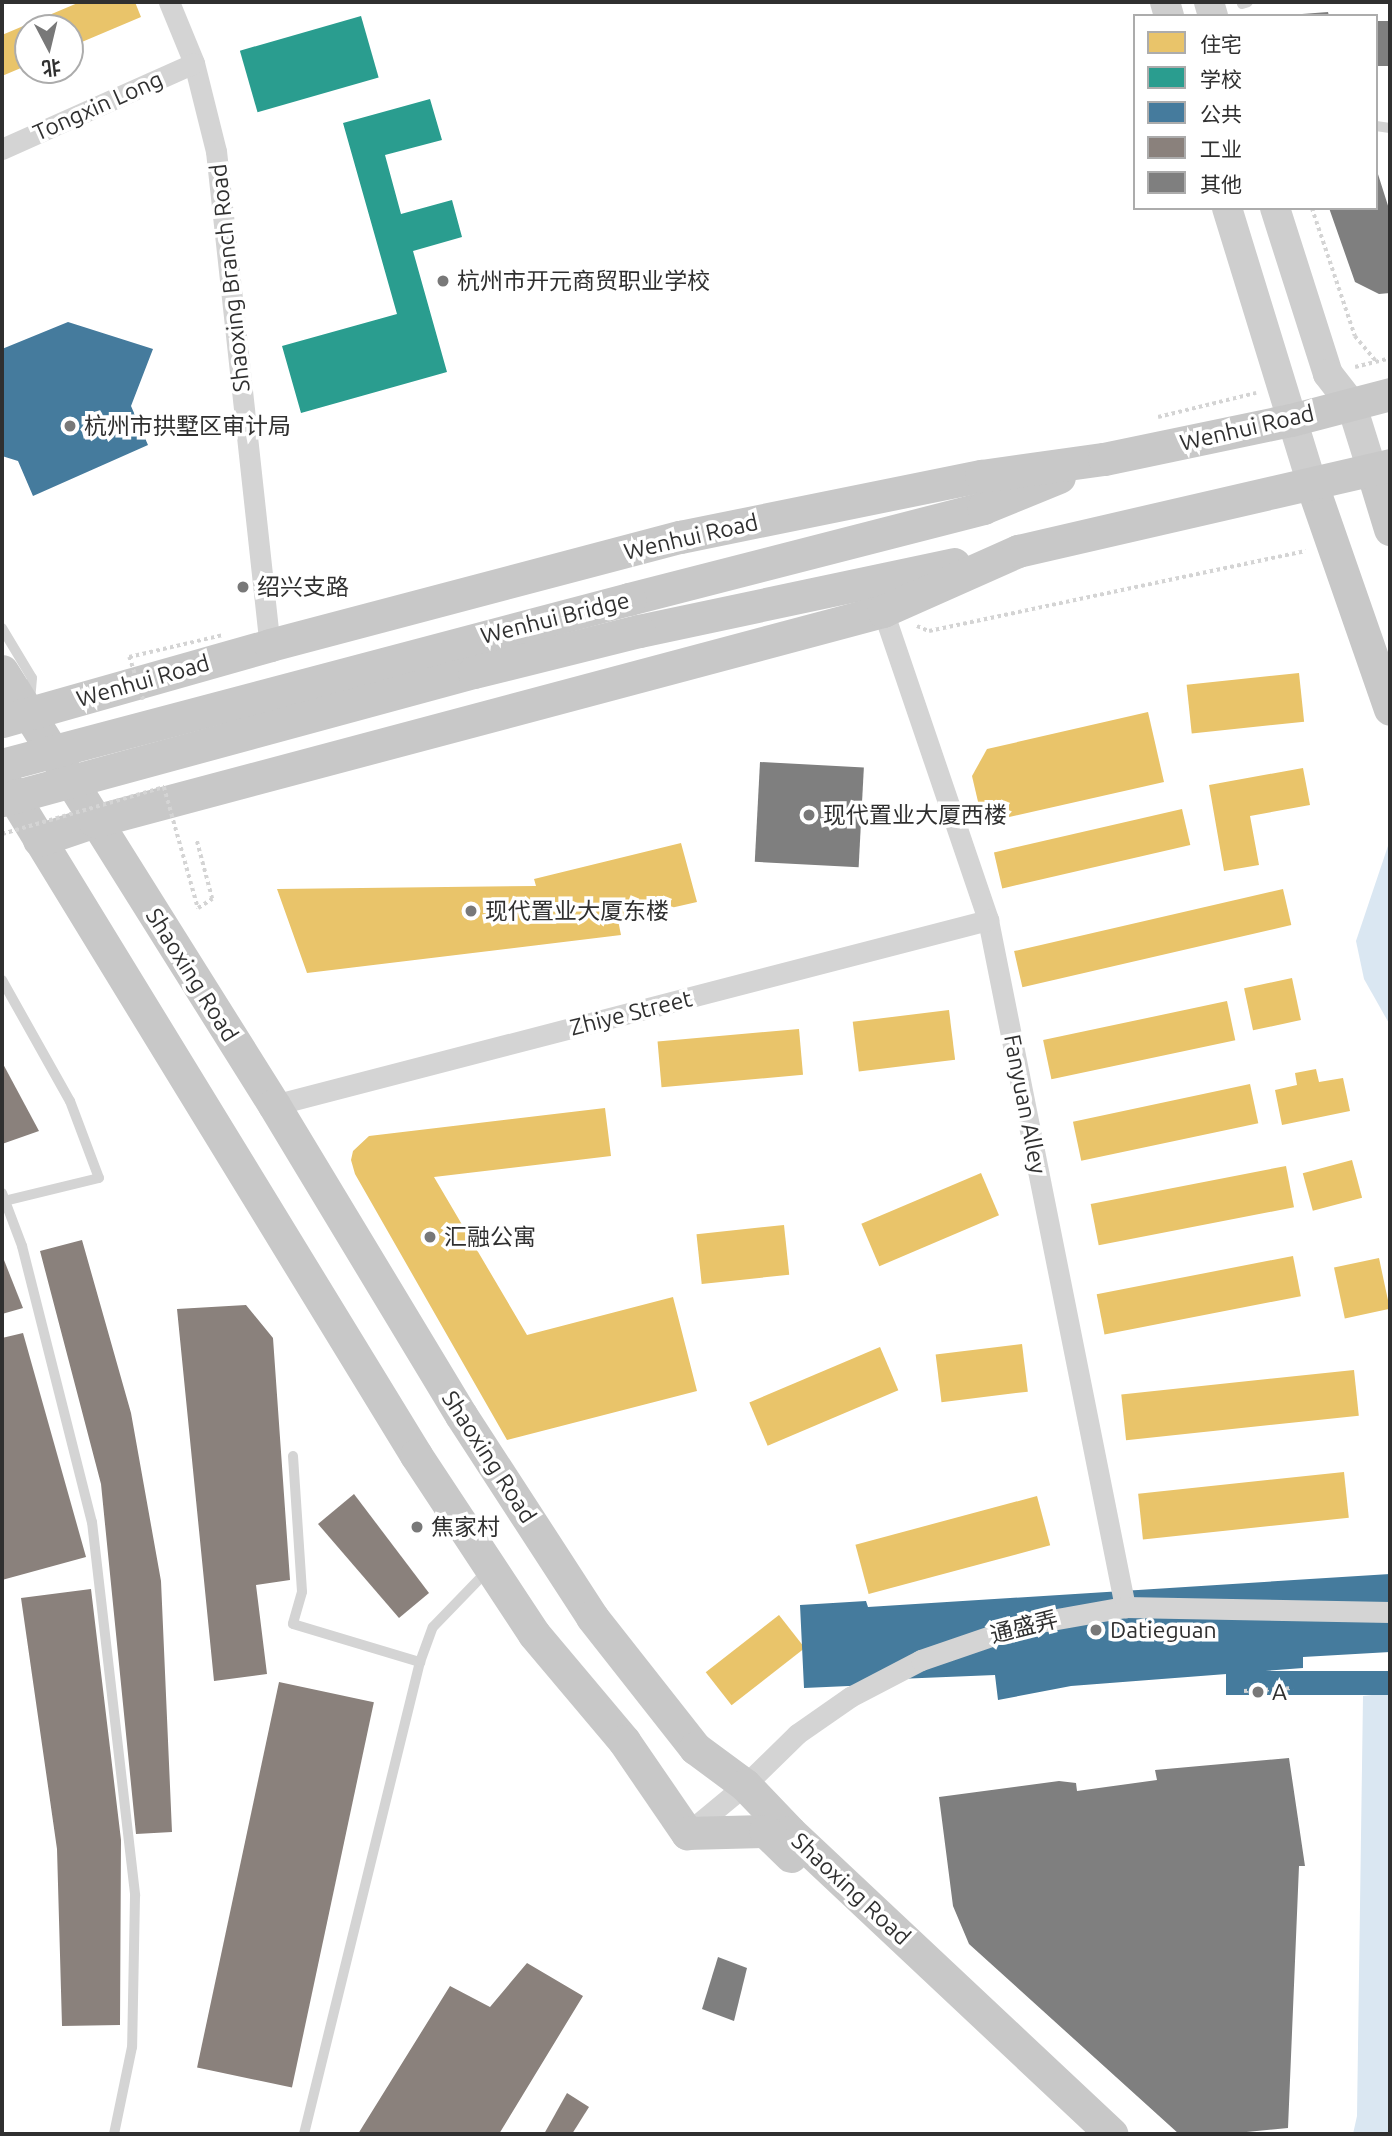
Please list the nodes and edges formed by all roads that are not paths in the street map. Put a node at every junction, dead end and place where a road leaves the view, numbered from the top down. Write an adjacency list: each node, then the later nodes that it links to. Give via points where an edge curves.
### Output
1 (169, 2): 2 (street, Shaoxing Branch Road)
2 (194, 63): 3 (street, Tongxin Long); 16 (street, Shaoxing Branch Road, via 216,151)
3 (2, 149)
4 (1228, 210): 8 (main road)
5 (1276, 210): 7 (main road, via 1328,373)
6 (1390, 394): 7 (main road, Wenhui Road)
7 (1351, 403): 8 (main road, Wenhui Road); 10 (main road)
8 (1291, 420): 9 (main road, Wenhui Road); 11 (main road)
9 (1104, 459): 16 (main road, Wenhui Road, via 981,476 680,537); 20 (main road, Wenhui Bridge, bridge, via 983,508)
10 (1381, 468): 11 (main road); 12 (main road)
11 (1312, 485): 13 (main road); 18 (main road)
12 (1390, 529)
13 (1018, 551): 14 (main road); 22 (main road, Wenhui Bridge, bridge, via 639,631)
14 (883, 611): 23 (main road); 25 (street, Fanyuan Alley)
15 (2, 628): 19 (lane, via 32,678)
16 (270, 645): 19 (main road, Wenhui Road)
17 (2, 671): 19 (main road, Shaoxing Road)
18 (1390, 709)
19 (16, 718): 23 (main road, Shaoxing Road)
20 (2, 765)
21 (2, 778): 24 (main road)
22 (2, 800)
23 (95, 821): 24 (main road); 27 (main road, Shaoxing Road)
24 (39, 840): 30 (main road, via 416,1455)
25 (988, 920): 27 (street, Zhiye Street); 31 (street, Fanyuan Alley)
26 (2, 980): 28 (lane, via 70,1101 99,1178)
27 (274, 1105): 34 (main road, Shaoxing Road, via 461,1415 592,1617 695,1748)
28 (3, 1197): 36 (lane, via 22,1246 92,1522 135,1896 132,2048)
29 (293, 1456): 33 (lane, via 302,1592 293,1624)
30 (491, 1568): 33 (lane, via 433,1627); 35 (main road, via 534,1634 624,1741)
31 (1125, 1607): 32 (street, 通盛弄); 34 (street, 通盛弄, via 1023,1625 921,1660 850,1697 797,1734)
32 (1390, 1612)
33 (420, 1662): 37 (lane)
34 (745, 1785): 35 (street, 通盛弄); 39 (main road, Shaoxing Road)
35 (687, 1833): 38 (main road, Shaoxing Road, via 765,1831)
36 (114, 2134)
37 (304, 2134)
38 (1085, 2134)
39 (1112, 2134)

